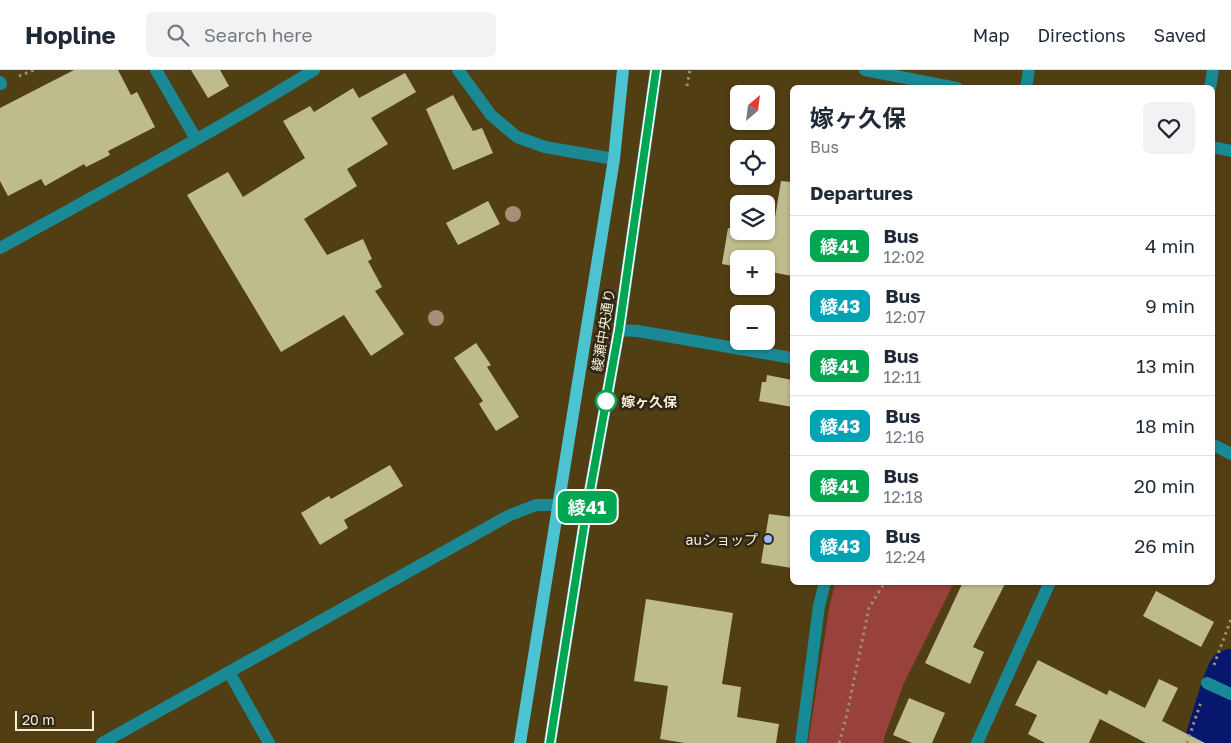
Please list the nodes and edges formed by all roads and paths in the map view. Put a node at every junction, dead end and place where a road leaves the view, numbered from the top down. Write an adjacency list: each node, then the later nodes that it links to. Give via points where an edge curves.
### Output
1 (156, 70): 14 (street)
2 (314, 70): 14 (street)
3 (458, 70): 17 (street, via 491,115 517,137 544,147)
4 (624, 70): 17 (main road, 綾瀬中央通り)
5 (656, 70): 19 (main road, 綾瀬中央通り)
6 (690, 70): 13 (path)
7 (865, 70): 10 (street)
8 (1029, 70): 11 (street)
9 (1213, 70): 12 (street)
10 (942, 85)
11 (1026, 85)
12 (1210, 85)
13 (687, 86)
14 (196, 139): 18 (street)
15 (1215, 148): 16 (street)
16 (1231, 151)
17 (614, 159): 23 (main road, 綾瀬中央通り)
18 (0, 248)
19 (619, 330): 20 (street); 33 (main road, 綾瀬中央通り)
20 (790, 358)
21 (1215, 446): 22 (street)
22 (1231, 454)
23 (558, 505): 27 (street, via 536,505 508,516); 32 (main road, 綾瀬中央通り)
24 (824, 585): 34 (street)
25 (883, 585): 35 (path, via 869,608)
26 (1049, 585): 36 (street)
27 (229, 672): 30 (street); 31 (street)
28 (1207, 683): 29 (street)
29 (1231, 694)
30 (102, 743)
31 (269, 743)
32 (520, 743)
33 (550, 743)
34 (801, 743)
35 (839, 743)
36 (977, 743)

